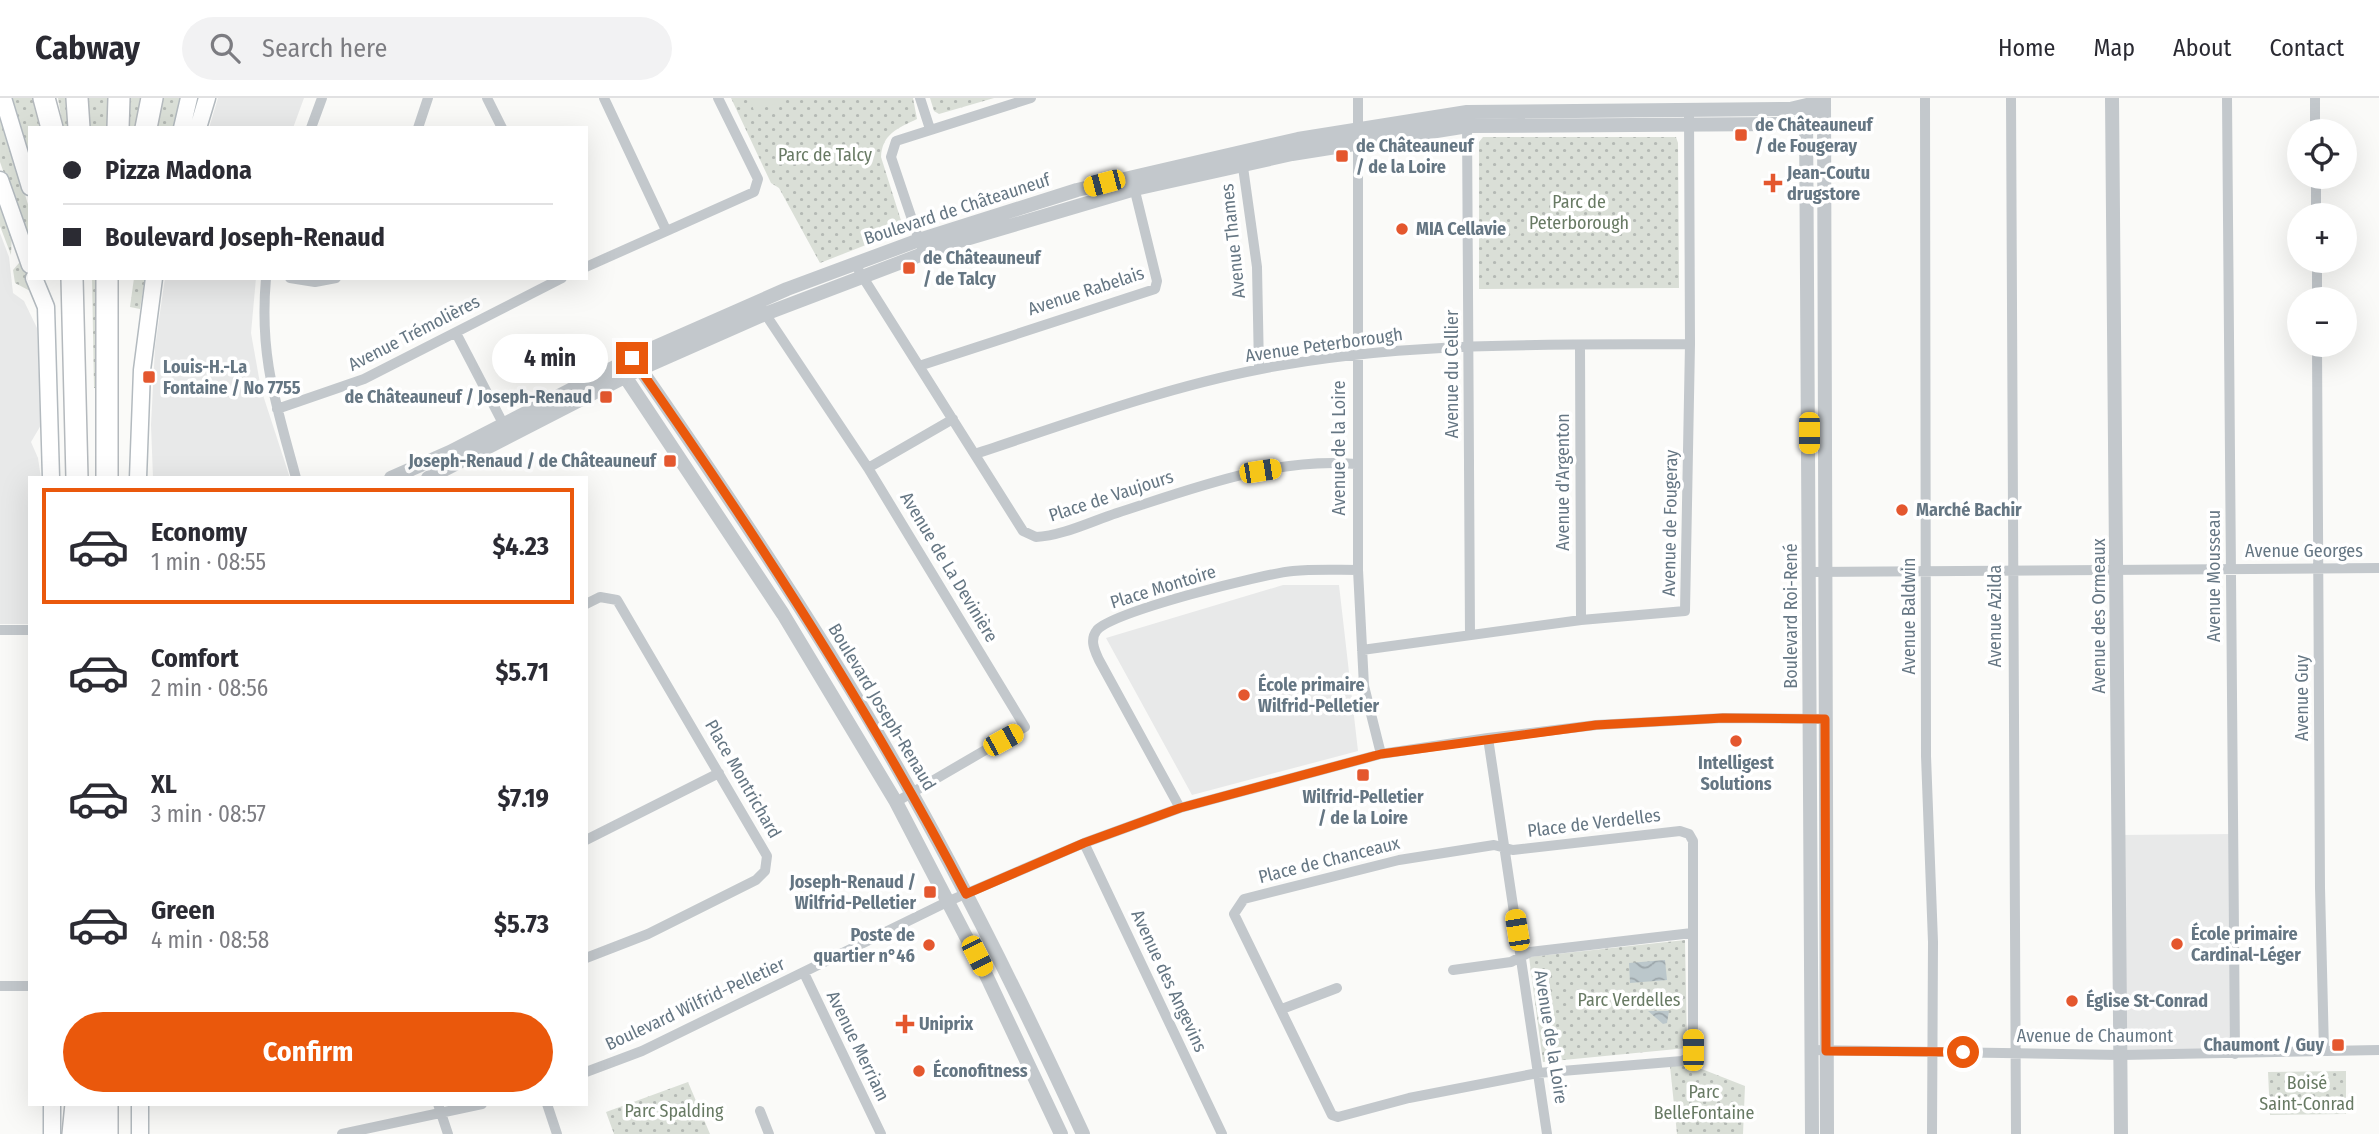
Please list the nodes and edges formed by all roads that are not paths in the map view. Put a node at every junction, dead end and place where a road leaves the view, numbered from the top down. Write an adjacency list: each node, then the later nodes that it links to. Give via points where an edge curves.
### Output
1 (3, 98): 39 (main road)
2 (77, 98): 27 (highway)
3 (119, 98): 28 (highway)
4 (152, 98): 29 (highway)
5 (189, 98): 30 (main road)
6 (207, 98): 31 (main road)
7 (322, 98): 32 (street)
8 (428, 98): 33 (street)
9 (487, 98): 34 (street)
10 (604, 98): 41 (street)
11 (718, 98): 41 (street, via 758,182 754,192)
12 (920, 98): 35 (street)
13 (1031, 98): 35 (street)
14 (1358, 98): 36 (street, Avenue de la Loire)
15 (1925, 98): 92 (street, Avenue Baldwin)
16 (2011, 98): 89 (street, Avenue Azilda)
17 (2112, 98): 88 (street, Avenue des Ormeaux)
18 (2227, 98): 85 (street, Avenue Mousseau)
19 (2315, 98): 25 (street)
20 (1827, 99): 22 (street, Boulevard de Châteauneuf); 91 (street, Boulevard Roi-René)
21 (47, 100): 26 (highway)
22 (1806, 107): 23 (street, Boulevard de Châteauneuf); 90 (street, Boulevard Roi-René)
23 (1689, 117): 24 (street, Boulevard de Châteauneuf); 60 (street, Avenue de Fougeray)
24 (1467, 119): 36 (street, Boulevard de Châteauneuf); 62 (street, Avenue du Cellier)
25 (2315, 119)
26 (53, 126)
27 (79, 126)
28 (118, 126)
29 (146, 126)
30 (182, 126)
31 (199, 126)
32 (312, 126)
33 (419, 126)
34 (501, 126)
35 (930, 129): 42 (street, via 897,140 891,151)
36 (1358, 135): 37 (street, Boulevard de Châteauneuf); 63 (street, Avenue de la Loire)
37 (1241, 157): 40 (street, Boulevard de Châteauneuf); 67 (street, Avenue Thames, via 1257,267)
38 (0, 180): 43 (main road)
39 (28, 180)
40 (1133, 183): 42 (street, Boulevard de Châteauneuf, via 1037,202); 66 (street, Avenue Rabelais, via 1156,289)
41 (666, 230): 44 (street)
42 (922, 246): 45 (street, Boulevard de Châteauneuf)
43 (28, 259)
44 (588, 266)
45 (858, 269): 58 (street, Boulevard de Châteauneuf); 66 (street, Place de Vaujours)
46 (35, 280): 57 (main road)
47 (46, 280): 57 (main road)
48 (72, 280): 77 (highway)
49 (86, 280): 78 (highway)
50 (107, 280): 69 (highway)
51 (122, 280): 69 (highway)
52 (154, 280): 80 (main road, via 140,390)
53 (266, 280): 70 (street, via 264,340)
54 (302, 280): 55 (street)
55 (326, 280)
56 (558, 280): 59 (street, Avenue Trémolières)
57 (46, 307): 76 (main road)
58 (761, 308): 65 (street, Boulevard de Châteauneuf); 75 (street, Avenue de La Devinière)
59 (456, 333): 70 (street, Avenue Trémolières, via 364,379); 72 (street)
60 (1690, 344): 61 (street, Avenue Peterborough); 94 (street, Avenue de Fougeray, via 1685,611)
61 (1580, 345): 62 (street, Avenue Peterborough); 94 (street, Avenue d'Argenton)
62 (1469, 346): 63 (street, Avenue Peterborough); 97 (street, Avenue du Cellier)
63 (1357, 354): 67 (street, Avenue Peterborough); 74 (street, Avenue de la Loire)
64 (2317, 357): 86 (street, Avenue Guy)
65 (636, 363): 68 (street, Boulevard de Châteauneuf); 103 (street, Boulevard Joseph-Renaud, via 796,603)
66 (919, 366): 71 (street, Place de Vaujours)
67 (1259, 369): 73 (street, Avenue Peterborough, via 1144,398)
68 (621, 371): 72 (street, Boulevard de Châteauneuf); 104 (street, via 783,614)
69 (107, 378): 79 (highway)
70 (277, 409): 81 (street)
71 (953, 419): 73 (street, Place de Vaujours); 75 (street)
72 (507, 430): 82 (street, Boulevard de Châteauneuf); 83 (street, Boulevard de Châteauneuf)
73 (975, 454): 74 (street, Place de Vaujours, via 1023,531 1036,537 1260,471 1322,461)
74 (1356, 464): 87 (street, Avenue de la Loire)
75 (868, 468): 103 (street, Avenue de La Devinière, via 1026,727)
76 (51, 476)
77 (77, 476)
78 (89, 476)
79 (107, 476)
80 (138, 476)
81 (295, 476)
82 (396, 476)
83 (431, 476)
84 (2379, 568): 86 (street, Avenue Georges)
85 (2231, 569): 86 (street, Avenue Georges); 88 (street, Avenue Georges); 127 (street, Avenue Mousseau)
86 (2319, 569): 123 (street, Avenue Guy)
87 (1357, 570): 98 (street, Avenue de la Loire); 105 (street, Place Montoire, via 1291,571 1221,587 1132,613 1096,632 1093,644 1099,660)
88 (2118, 570): 89 (street, Avenue Georges); 128 (street, Avenue des Ormeaux)
89 (2012, 571): 92 (street, Avenue Georges); 126 (street, Avenue Azilda)
90 (1810, 572): 91 (street, Avenue Georges); 99 (street, Boulevard Roi-René)
91 (1826, 572): 92 (street, Avenue Georges); 99 (street, Boulevard Roi-René)
92 (1926, 572): 125 (street, Avenue Baldwin)
93 (588, 603): 102 (street, Place Montrichard, via 600,597 617,600)
94 (1581, 620): 97 (street, Avenue de Fougeray)
95 (0, 630): 96 (street)
96 (28, 630)
97 (1470, 635): 98 (street, Avenue de Fougeray)
98 (1362, 650): 101 (street, Avenue de la Loire, via 1364,686)
99 (1818, 719): 100 (street, Boulevard Wilfrid-Pelletier, via 1723,718 1596,725); 122 (street, Boulevard Roi-René)
100 (1488, 738): 101 (street, Boulevard Wilfrid-Pelletier); 108 (street, Avenue de la Loire)
101 (1381, 754): 105 (street, Boulevard Wilfrid-Pelletier)
102 (719, 773): 106 (street); 112 (street, Place Montrichard, via 767,856 765,871 756,880 648,934)
103 (911, 791): 104 (street, Avenue de La Devinière); 109 (street, Boulevard Joseph-Renaud)
104 (896, 802): 110 (street)
105 (1180, 808): 107 (street, Boulevard Wilfrid-Pelletier)
106 (588, 839)
107 (1084, 843): 109 (street, Boulevard Wilfrid-Pelletier); 154 (street, Avenue des Angevins)
108 (1504, 848): 111 (street, Place de Verdelles, via 1680,831 1689,834 1693,841); 113 (street, Avenue de la Loire); 121 (street, Place de Chanceaux, via 1494,845 1398,860 1244,899 1234,914)
109 (966, 894): 110 (street, Boulevard Wilfrid-Pelletier); 114 (street, Boulevard Joseph-Renaud)
110 (949, 901): 116 (street, Boulevard Wilfrid-Pelletier); 117 (street)
111 (1692, 933): 113 (street, via 1530,952); 132 (street, Place de Verdelles, via 1690,1057)
112 (588, 957)
113 (1521, 957): 115 (street); 132 (street, Avenue de la Loire)
114 (1003, 969): 117 (street); 129 (street, Boulevard Joseph-Renaud)
115 (1453, 970)
116 (804, 973): 131 (street, Boulevard Wilfrid-Pelletier, via 642,1051); 151 (street, Avenue Merriam)
117 (987, 977): 130 (street)
118 (0, 986): 119 (street)
119 (28, 986)
120 (1337, 988): 121 (street)
121 (1282, 1010): 132 (street, Place de Chanceaux, via 1327,1109 1338,1117)
122 (1819, 1050): 125 (street, Avenue de Chaumont); 156 (street, Boulevard Roi-René); 157 (street, Boulevard Roi-René)
123 (2324, 1051): 124 (street, Avenue de Chaumont); 127 (street, Avenue de Chaumont)
124 (2379, 1051)
125 (1933, 1052): 126 (street, Avenue de Chaumont); 158 (street, Avenue Baldwin)
126 (2016, 1053): 128 (street, Avenue de Chaumont); 159 (street, Avenue Azilda)
127 (2235, 1054): 128 (street, Avenue de Chaumont)
128 (2121, 1055): 160 (street, Avenue des Ormeaux)
129 (1049, 1060): 130 (street); 153 (street, Boulevard Joseph-Renaud)
130 (1031, 1070): 152 (street)
131 (588, 1071)
132 (1538, 1073): 155 (street, Avenue de la Loire)
133 (52, 1106): 142 (main road)
134 (78, 1106): 143 (highway)
135 (78, 1106): 144 (highway)
136 (140, 1106): 146 (main road)
137 (465, 1106): 139 (street)
138 (548, 1106): 149 (street)
139 (440, 1109): 147 (street); 148 (street)
140 (760, 1111): 150 (street)
141 (104, 1119): 145 (highway)
142 (52, 1134)
143 (73, 1134)
144 (81, 1134)
145 (91, 1134)
146 (140, 1134)
147 (342, 1134)
148 (448, 1134)
149 (557, 1134)
150 (769, 1134)
151 (881, 1134)
152 (1061, 1134)
153 (1083, 1134)
154 (1222, 1134)
155 (1547, 1134)
156 (1812, 1134)
157 (1827, 1134)
158 (1932, 1134)
159 (2016, 1134)
160 (2121, 1134)

